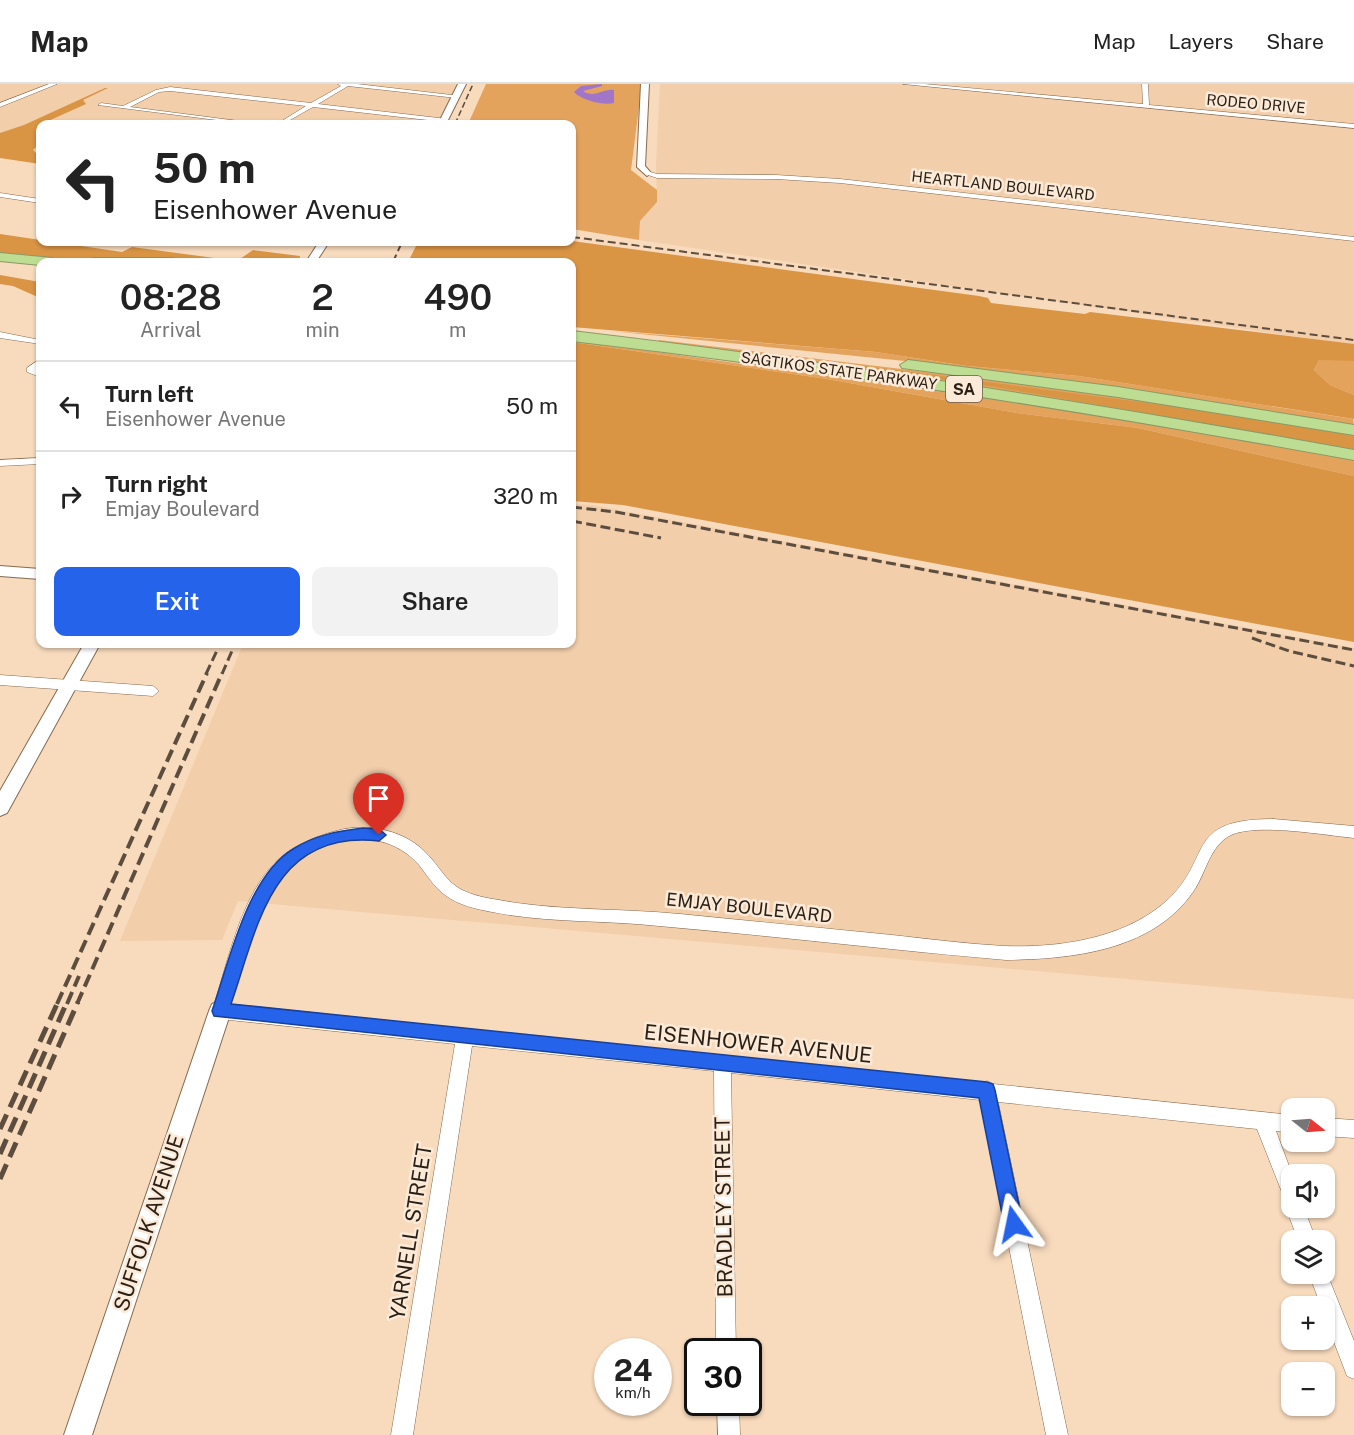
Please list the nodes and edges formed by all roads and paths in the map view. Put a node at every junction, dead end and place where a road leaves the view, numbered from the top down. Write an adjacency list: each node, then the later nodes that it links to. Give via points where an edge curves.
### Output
1 (54, 84): 9 (street)
2 (341, 84): 3 (street)
3 (347, 84): 8 (street); 11 (street)
4 (462, 84): 8 (street)
5 (645, 84): 19 (street, via 641,167)
6 (906, 84): 12 (street, RODEO DRIVE)
7 (1145, 84): 12 (street)
8 (457, 96): 17 (street)
9 (0, 105)
10 (101, 105): 13 (street)
11 (313, 105): 13 (street, via 164,89); 15 (street); 16 (street)
12 (1146, 106): 18 (street, RODEO DRIVE)
13 (123, 108): 14 (street)
14 (225, 120)
15 (287, 120)
16 (429, 120)
17 (445, 120)
18 (1354, 126)
19 (647, 173): 22 (street, HEARTLAND BOULEVARD, via 840,181)
20 (0, 195): 21 (street)
21 (36, 200)
22 (1354, 239)
23 (1, 262): 24 (highway); 25 (highway)
24 (36, 262)
25 (36, 270)
26 (576, 330): 30 (highway, SAGTIKOS STATE PARKWAY / SA, via 971,372)
27 (0, 335): 29 (street)
28 (576, 336): 31 (highway, SAGTIKOS STATE PARKWAY / SA, via 991,393)
29 (36, 341)
30 (1354, 430)
31 (1354, 455)
32 (36, 461): 33 (street)
33 (0, 464)
34 (0, 571): 35 (street)
35 (36, 573)
36 (90, 648): 38 (street)
37 (0, 680): 38 (street)
38 (69, 685): 39 (street); 40 (street)
39 (153, 691)
40 (0, 808)
41 (1354, 832): 42 (street, EMJAY BOULEVARD, via 1263,825 1231,829 1213,841 1188,888 1166,911 1131,932 1095,946 1052,953 994,952 508,907 472,901 447,889 416,852 393,837 363,834 330,838 297,854 272,876 257,905)
42 (220, 1011): 43 (street, EISENHOWER AVENUE); 55 (street, SUFFOLK AVENUE)
43 (465, 1037): 44 (street, EISENHOWER AVENUE); 56 (street, YARNELL STREET)
44 (722, 1063): 45 (street, EISENHOWER AVENUE); 52 (street, BRADLEY STREET)
45 (987, 1090): 46 (street, EISENHOWER AVENUE); 58 (street)
46 (1263, 1121): 47 (street, EISENHOWER AVENUE); 50 (street)
47 (1281, 1123)
48 (1335, 1128): 49 (street)
49 (1354, 1129)
50 (1281, 1169)
51 (1323, 1284): 53 (street)
52 (726, 1338)
53 (1354, 1369)
54 (728, 1416): 57 (street)
55 (78, 1435)
56 (402, 1435)
57 (729, 1435)
58 (1056, 1435)

